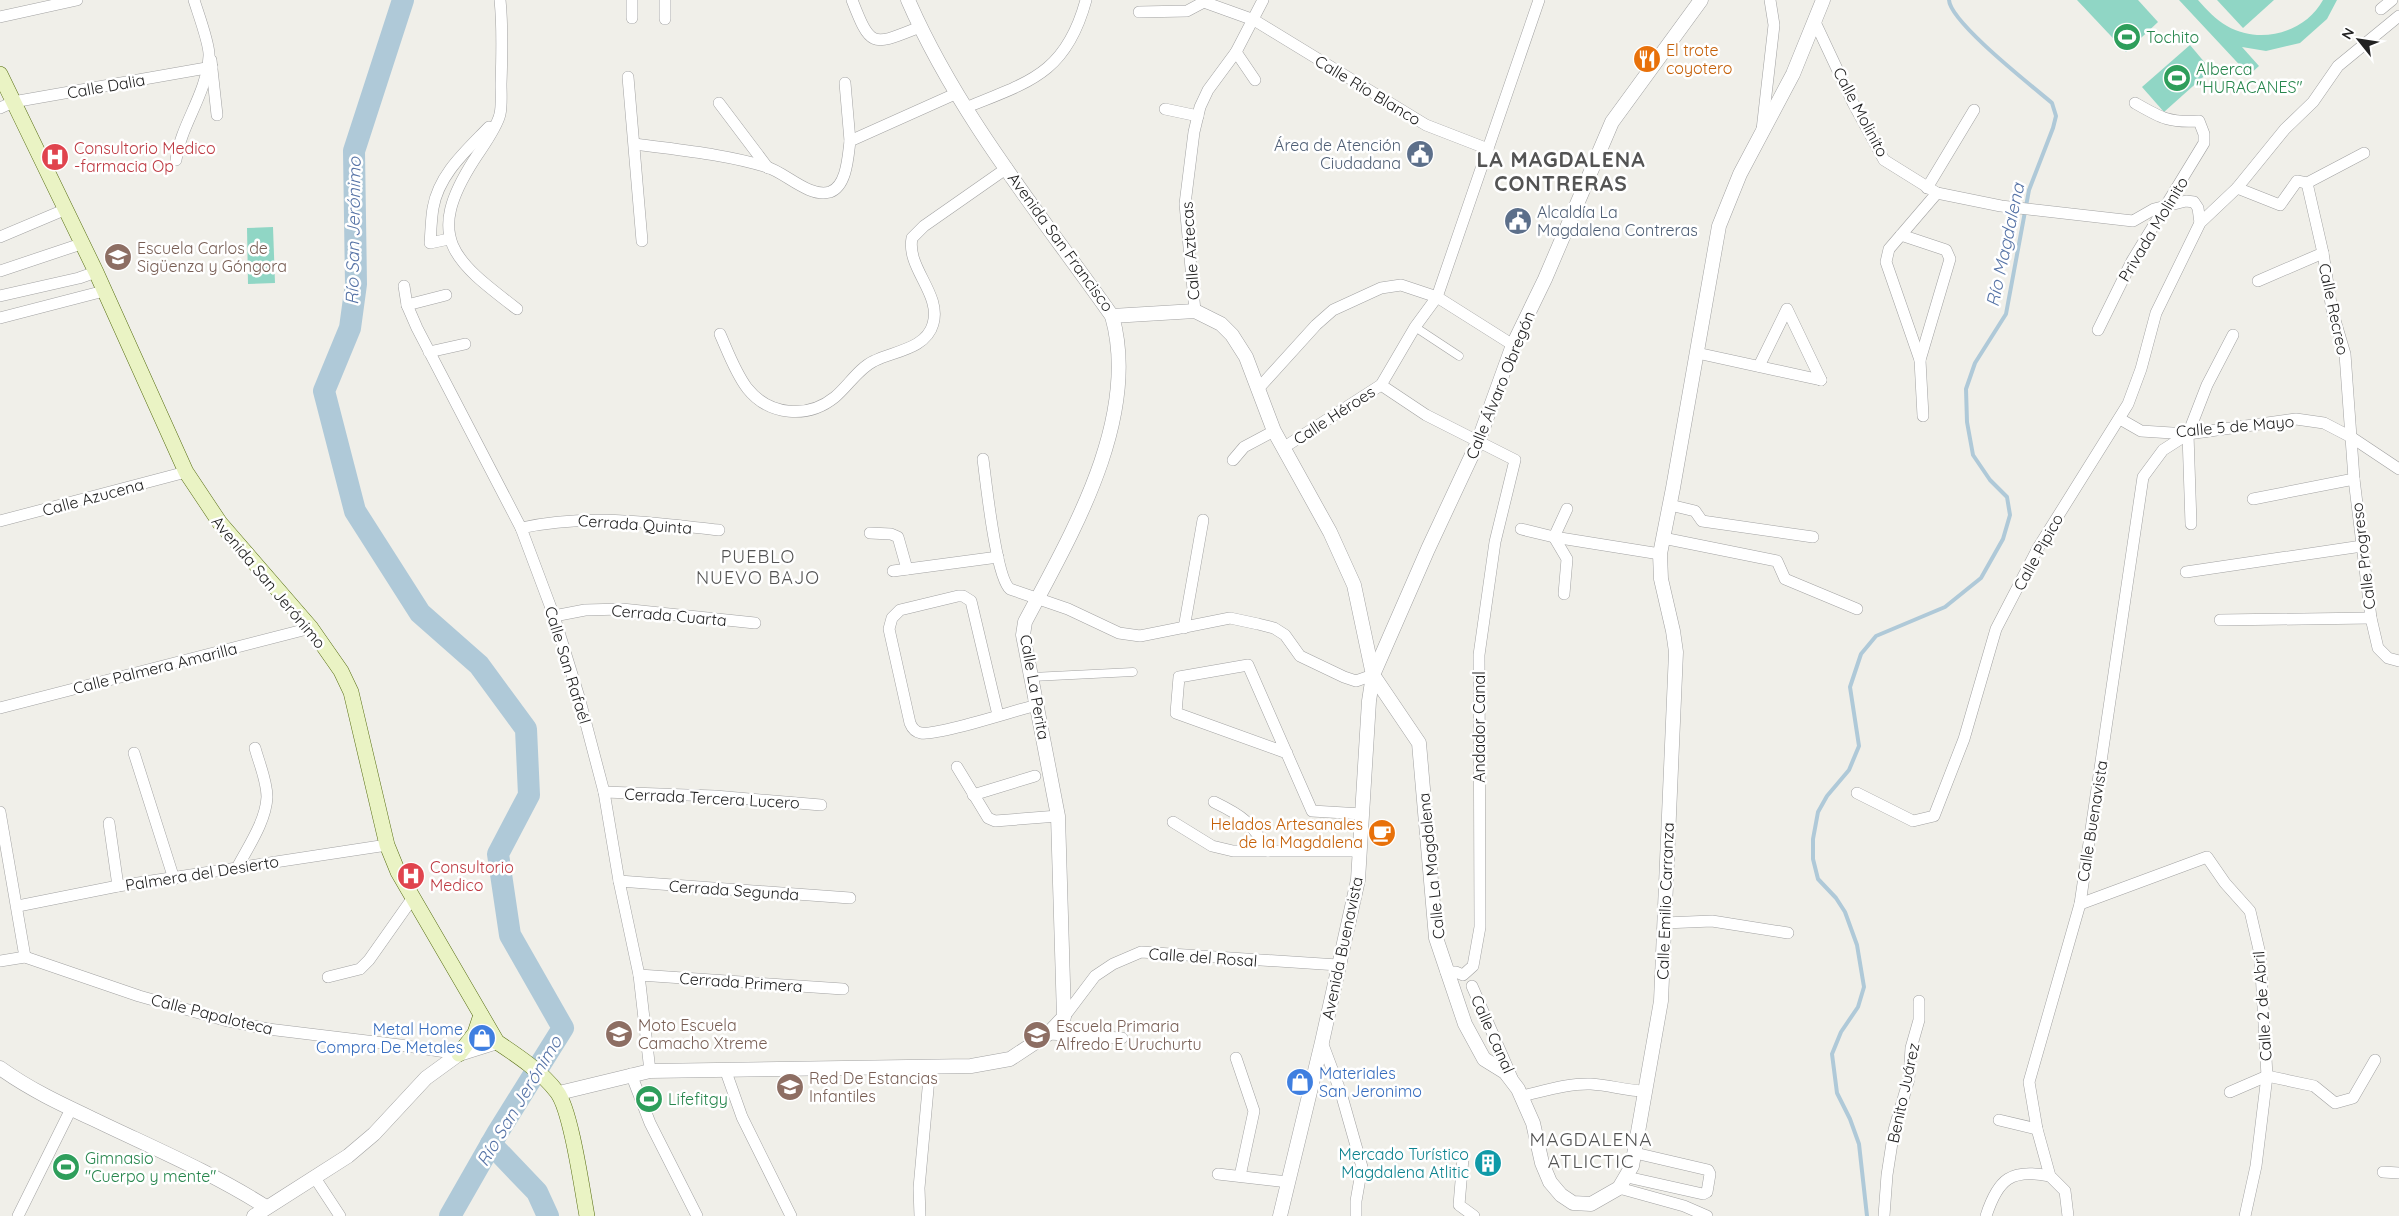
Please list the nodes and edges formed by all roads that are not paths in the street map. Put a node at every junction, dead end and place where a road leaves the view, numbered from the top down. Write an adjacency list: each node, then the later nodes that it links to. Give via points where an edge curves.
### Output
1 (77, 0): 18 (street)
2 (194, 0): 25 (street)
3 (500, 0): 38 (street)
4 (632, 0): 19 (street)
5 (665, 0): 20 (street)
6 (852, 0): 23 (street, via 863,28 873,39 882,42)
7 (908, 0): 23 (street, Avenida San Francisco)
8 (1086, 0): 34 (street, via 1066,48 1047,70)
9 (1263, 0): 21 (street, Calle Aztecas)
10 (1539, 0): 43 (street)
11 (1701, 0): 78 (street, Calle Álvaro Obregón, via 1612,122)
12 (1770, 0): 40 (street, via 1774,25)
13 (1823, 0): 22 (street, Calle Emilio Carranza)
14 (2392, 0): 15 (street)
15 (2381, 9)
16 (1139, 12): 21 (street, Calle Río Blanco, via 1187,11 1204,2)
17 (2399, 16): 49 (street, Calle Pipico, via 2338,66 2313,102 2285,129)
18 (0, 17)
19 (632, 18)
20 (665, 18)
21 (1254, 20): 24 (street, Calle Aztecas); 43 (street, Calle Río Blanco, via 1414,119)
22 (1815, 22): 40 (street, Calle Emilio Carranza); 50 (street, Calle Molinito, via 1884,160)
23 (920, 28): 30 (street, Avenida San Francisco)
24 (1236, 52): 28 (street); 39 (street, Calle Aztecas, via 1208,90)
25 (209, 63): 33 (street, Calle Dalia); 37 (street); 45 (street, via 194,110 182,133)
26 (0, 74): 33 (main road, Avenida San Jerónimo)
27 (628, 77): 42 (street)
28 (1255, 80)
29 (845, 83): 41 (street)
30 (955, 94): 34 (street, Avenida San Francisco); 41 (street)
31 (719, 103): 46 (street)
32 (2135, 103): 51 (street, Privada Molinito, via 2163,119 2200,121 2202,127 2204,143)
33 (7, 105): 52 (main road, Avenida San Jerónimo)
34 (965, 108): 47 (street, Avenida San Francisco)
35 (1166, 109): 39 (street)
36 (1974, 110): 50 (street)
37 (217, 115)
38 (500, 115): 56 (street, via 451,205 447,223); 56 (street, via 440,184 432,209 430,243)
39 (1198, 116): 70 (street, Calle Aztecas, via 1185,204)
40 (1762, 134): 80 (street, Calle Emilio Carranza, via 1740,174 1719,226)
41 (850, 141): 46 (street, via 844,175 832,191 822,193 810,189)
42 (635, 144): 46 (street, via 696,152); 57 (street)
43 (1488, 149): 67 (street)
44 (2364, 153): 48 (street)
45 (176, 160)
46 (768, 168)
47 (1007, 168): 71 (street, Avenida San Francisco); 75 (street, via 924,226 912,238 911,251 933,304 933,325 927,335 920,343 872,362 834,398 814,410 799,413 777,409 749,390)
48 (2307, 183): 49 (street, via 2297,181 2280,205); 59 (street, Calle Recreo)
49 (2237, 188): 53 (street, Calle Pipico)
50 (1932, 190): 51 (street, Calle Molinito, via 2001,206 2133,221); 54 (street)
51 (2165, 206): 53 (street, Calle Molinito, via 2194,202); 74 (street, Privada Molinito, via 2132,261)
52 (64, 210): 55 (street); 58 (main road, Avenida San Jerónimo)
53 (2200, 223): 87 (street, Calle Pipico, via 2156,313 2141,370)
54 (1901, 236): 82 (street, via 1889,249 1886,262); 82 (street, via 1946,250 1950,259)
55 (0, 237)
56 (449, 239): 69 (street, via 482,282)
57 (642, 240)
58 (81, 244): 60 (street); 61 (main road, Avenida San Jerónimo)
59 (2323, 254): 62 (street); 90 (street, Calle Recreo, via 2332,310 2345,354)
60 (0, 271)
61 (96, 272): 64 (main road, Avenida San Jerónimo); 66 (street)
62 (2258, 281)
63 (404, 286): 68 (street, Calle San Rafaél)
64 (104, 291): 72 (street); 97 (main road, Avenida San Jerónimo)
65 (446, 295): 68 (street)
66 (0, 296)
67 (1437, 297): 73 (street); 78 (street); 85 (street, via 1401,285 1381,288 1333,310 1316,324)
68 (407, 305): 79 (street, Calle San Rafaél)
69 (517, 309)
70 (1195, 311): 71 (street, Avenida San Francisco); 85 (street, via 1221,324 1232,335 1246,357)
71 (1112, 316): 119 (street, Calle La Perita, via 1116,332 1117,402 1081,514)
72 (0, 318)
73 (1415, 327): 81 (street); 84 (street)
74 (2098, 330)
75 (720, 334)
76 (2233, 335): 89 (street, via 2207,385)
77 (465, 344): 79 (street)
78 (1513, 345): 91 (street, Calle Álvaro Obregón)
79 (429, 352): 105 (street, Calle San Rafaél)
80 (1697, 354): 83 (street); 100 (street, Calle Emilio Carranza)
81 (1459, 356)
82 (1920, 360): 86 (street)
83 (1759, 366): 83 (street, via 1821,380 1786,309)
84 (1380, 385): 91 (street, Calle Héroes, via 1426,415); 92 (street, Calle Héroes)
85 (1258, 389): 88 (street)
86 (1923, 416)
87 (2120, 419): 89 (street, Calle 5 de Mayo, via 2141,431); 140 (street, Calle Pipico, via 2089,463 2038,548 1996,629 1964,739 1934,816 1913,821)
88 (1274, 431): 92 (street); 94 (street, via 1244,447)
89 (2188, 434): 90 (street, Calle 5 de Mayo, via 2296,419 2324,423); 104 (street); 158 (street, Calle Buenavista, via 2164,450 2143,477)
90 (2350, 437): 96 (street, Calle 5 de Mayo); 98 (street, Calle Progreso)
91 (1478, 442): 95 (street, Calle Héroes); 129 (street, Calle Álvaro Obregón)
92 (1283, 448): 129 (street, via 1330,532 1354,585)
93 (983, 459): 114 (street)
94 (1233, 460)
95 (1516, 460): 165 (street, Andador Canal, via 1495,542 1478,655 1480,927 1473,966 1463,975)
96 (2399, 469)
97 (186, 472): 103 (street, Calle Azucena); 125 (main road, Avenida San Jerónimo, via 220,523)
98 (2354, 479): 99 (street); 112 (street, Calle Progreso)
99 (2254, 499)
100 (1670, 505): 110 (street, via 1694,511 1702,522); 111 (street, Calle Emilio Carranza)
101 (1567, 509): 109 (street)
102 (1203, 520): 126 (street)
103 (0, 521)
104 (2191, 524)
105 (521, 528): 107 (street, Cerrada Quinta, via 569,519); 121 (street, Calle San Rafaél)
106 (1521, 529): 109 (street)
107 (719, 530)
108 (870, 533): 115 (street, via 898,537)
109 (1554, 537): 113 (street); 118 (street, via 1567,559)
110 (1813, 537)
111 (1663, 538): 113 (street, Calle Emilio Carranza); 120 (street, via 1777,561 1785,579)
112 (2362, 546): 117 (street); 122 (street, Calle Progreso)
113 (1660, 554): 160 (street, Calle Emilio Carranza, via 1661,579 1676,652)
114 (998, 557): 115 (street); 119 (street, via 1008,588)
115 (907, 569): 116 (street)
116 (893, 571)
117 (2186, 572)
118 (1564, 594)
119 (1038, 600): 126 (street, via 1068,609 1119,633 1140,636); 130 (street, Calle La Perita, via 1025,622 1023,635)
120 (1857, 609)
121 (554, 616): 124 (street, Cerrada Cuarta, via 585,610 622,609); 139 (street, Calle San Rafaél)
122 (2371, 618): 123 (street); 127 (street, Calle Progreso, via 2378,648 2388,658)
123 (2220, 620)
124 (755, 623)
125 (311, 628): 132 (street, Calle Palmera Amarilla); 149 (main road, Avenida San Jerónimo, via 341,671 350,692)
126 (1184, 628): 129 (street, via 1230,618 1258,624 1285,635 1300,656 1344,677 1356,681)
127 (2399, 661)
128 (1133, 672): 130 (street)
129 (1374, 675): 145 (street, Avenida Buenavista, via 1369,701); 165 (street, Calle La Magdalena, via 1419,743 1436,938)
130 (1032, 677): 131 (street, Calle La Perita)
131 (1037, 705): 133 (street); 146 (street, Calle La Perita)
132 (0, 708)
133 (998, 715): 133 (street, via 929,733 912,728 889,629 895,614 958,596 971,602)
134 (255, 748): 152 (street, via 267,797 261,818)
135 (134, 753): 153 (street)
136 (1287, 753): 136 (street, via 1248,665 1179,677 1176,713); 145 (street, via 1312,811)
137 (957, 768): 141 (street)
138 (1035, 776): 141 (street)
139 (604, 792): 143 (street, Cerrada Tercera Lucero, via 715,796); 154 (street, Calle San Rafaél)
140 (1857, 793)
141 (973, 795): 146 (street, via 988,818 995,821)
142 (1214, 802): 151 (street, via 1246,819)
143 (820, 805)
144 (0, 812): 159 (street)
145 (1362, 814): 150 (street, Avenida Buenavista)
146 (1058, 816): 172 (street, Calle La Perita)
147 (1173, 822): 151 (street, via 1212,846 1233,851)
148 (109, 823): 155 (street)
149 (387, 845): 152 (street, Palmera del Desierto); 157 (main road, Avenida San Jerónimo)
150 (1360, 851): 151 (street); 164 (street, Avenida Buenavista, via 1356,890)
151 (1268, 852)
152 (237, 868): 153 (street, Palmera del Desierto)
153 (174, 879): 155 (street, Palmera del Desierto)
154 (619, 881): 156 (street, Cerrada Segunda); 166 (street, Calle San Rafaél)
155 (118, 886): 159 (street, Palmera del Desierto)
156 (850, 898)
157 (412, 899): 167 (street, via 360,969); 171 (main road, Avenida San Jerónimo)
158 (2080, 904): 185 (street, Calle 2 de Abril, via 2207,857 2250,911 2260,954); 193 (street, Calle Buenavista, via 2029,1082)
159 (18, 906): 162 (street)
160 (1664, 923): 161 (street, via 1712,922); 188 (street, Calle Emilio Carranza, via 1661,1001)
161 (1788, 933)
162 (25, 957): 163 (street, Calle Papaloteca); 177 (street, Calle Papaloteca, via 139,996 224,1020 268,1029)
163 (0, 961)
164 (1338, 965): 172 (street, Calle del Rosal, via 1141,952 1095,976); 176 (street, Avenida Buenavista)
165 (1446, 972): 186 (street, Calle La Magdalena, via 1465,1024 1484,1059)
166 (639, 975): 169 (street, Cerrada Primera); 183 (street, Calle San Rafaél)
167 (328, 977)
168 (1472, 986): 186 (street, Calle Canal)
169 (843, 989)
170 (1919, 1001): 217 (street, Benito Juárez, via 1909,1078 1892,1139)
171 (481, 1015): 175 (main road, Avenida San Jerónimo); 177 (main road, via 475,1033)
172 (1064, 1016): 173 (street)
173 (1048, 1034): 174 (street); 180 (street, via 1010,1059 971,1066)
174 (1122, 1038)
175 (498, 1042): 177 (street); 187 (main road, Avenida San Jerónimo)
176 (1322, 1042): 202 (street, Avenida Buenavista); 214 (street, via 1362,1166)
177 (459, 1054): 201 (street, via 426,1078 374,1134)
178 (1236, 1058): 199 (street, via 1254,1111)
179 (2375, 1060): 185 (street, via 2353,1098 2336,1103 2314,1086)
180 (930, 1067): 182 (street); 212 (street, via 919,1188)
181 (0, 1068): 191 (street)
182 (725, 1069): 183 (street); 211 (street, via 742,1117)
183 (650, 1071): 184 (street)
184 (631, 1074): 187 (street); 210 (street, via 650,1123)
185 (2267, 1076): 189 (street); 220 (street, Calle 2 de Abril, via 2256,1166)
186 (1514, 1082): 190 (street, Calle La Magdalena)
187 (554, 1088): 209 (main road, via 569,1124)
188 (1645, 1091): 190 (street, via 1591,1084); 194 (street, Calle Emilio Carranza)
189 (2230, 1092)
190 (1522, 1096): 205 (street, Calle La Magdalena, via 1550,1182)
191 (71, 1109): 204 (street, via 230,1185); 206 (street)
192 (1999, 1120): 193 (street)
193 (2037, 1129): 200 (street, Calle Buenavista)
194 (1635, 1153): 203 (street, Calle Emilio Carranza); 203 (street, via 1708,1170 1707,1192)
195 (1463, 1158): 215 (street, via 1459,1205)
196 (2383, 1172): 197 (street)
197 (2399, 1173)
198 (1218, 1174): 199 (street)
199 (1240, 1176): 202 (street)
200 (2050, 1176): 218 (street, via 2031,1172 2010,1176 1993,1196); 219 (street, Calle Buenavista, via 2065,1191)
201 (315, 1178): 204 (street); 208 (street)
202 (1288, 1182): 213 (street, Avenida Buenavista)
203 (1623, 1182): 205 (street); 216 (street)
204 (269, 1211): 207 (street)
205 (1578, 1211)
206 (18, 1216)
207 (254, 1216)
208 (340, 1216)
209 (587, 1216)
210 (697, 1216)
211 (791, 1216)
212 (920, 1216)
213 (1280, 1216)
214 (1356, 1216)
215 (1474, 1216)
216 (1707, 1216)
217 (1884, 1216)
218 (1986, 1216)
219 (2068, 1216)
220 (2245, 1216)

